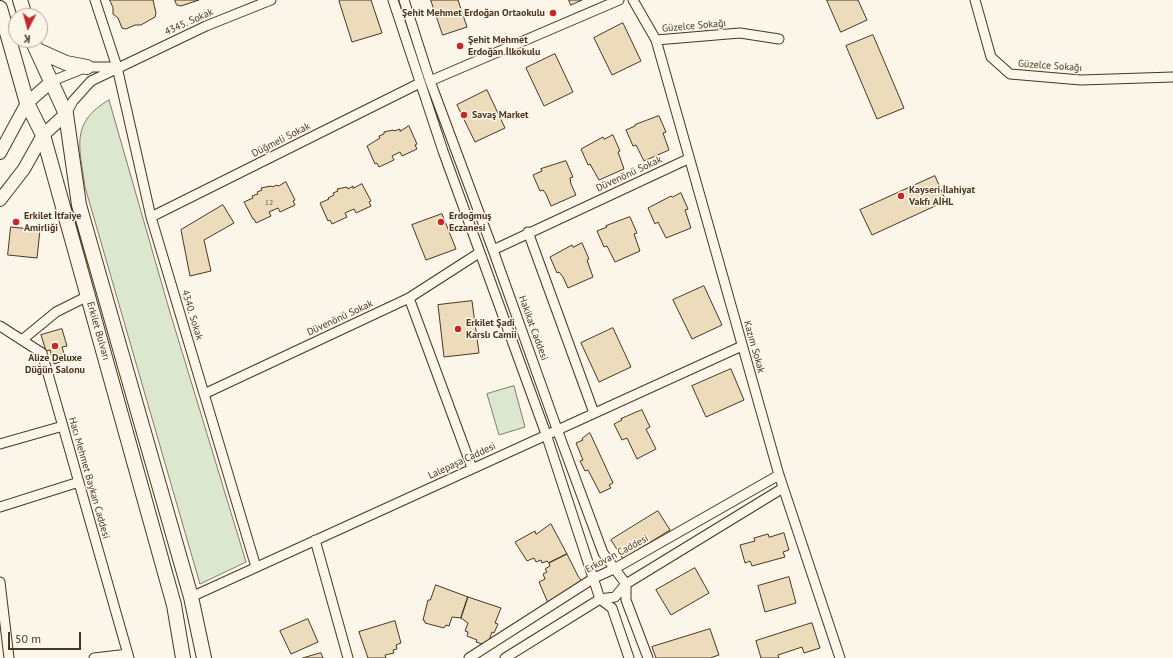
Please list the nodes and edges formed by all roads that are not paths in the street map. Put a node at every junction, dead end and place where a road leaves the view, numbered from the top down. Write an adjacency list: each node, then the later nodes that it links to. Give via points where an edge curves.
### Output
1 (95, 0): 14 (street, 4340. Sokak)
2 (271, 0): 14 (street, 4345. Sokak, via 206,26)
3 (393, 0): 18 (street)
4 (404, 0): 17 (street, Hakikat Caddesi)
5 (619, 0): 17 (street)
6 (633, 0): 10 (street, Güzelce Sokağı)
7 (975, 0): 15 (street, Güzelce Sokağı, via 991,57 1010,74 1073,80)
8 (0, 8): 19 (main road, Erkilet Bulvarı)
9 (779, 39): 10 (street, Güzelce Sokağı, via 740,33)
10 (656, 40): 23 (street, Kazım Sokak)
11 (36, 48): 16 (main road, Erkilet Bulvarı)
12 (39, 48): 13 (main road, via 66,63)
13 (87, 67): 14 (street, 4345. Sokak); 16 (street, 4345. Sokak)
14 (117, 67): 20 (street, 4345. Sokak, via 91,80 73,101); 25 (street, 4340. Sokak)
15 (1173, 77)
16 (52, 81): 19 (street); 20 (main road, Erkilet Bulvarı)
17 (430, 81): 27 (street, Hakikat Caddesi)
18 (420, 83): 25 (street, Düğmeli Sokak); 28 (street)
19 (27, 103): 21 (main road, Erkilet Bulvarı); 22 (street)
20 (66, 114): 21 (street); 51 (main road, Erkilet Bulvarı, via 79,205)
21 (43, 135): 24 (street, via 24,169); 29 (main road, Erkilet Bulvarı)
22 (0, 153)
23 (688, 158): 26 (street, Düvenönü Sokak); 33 (street, Kazım Sokak)
24 (0, 200)
25 (151, 217): 34 (street, 4340. Sokak)
26 (528, 232): 27 (street, Düvenönü Sokak); 35 (street)
27 (493, 250): 37 (street, Hakikat Caddesi)
28 (479, 253): 30 (street, Düvenönü Sokak); 38 (street)
29 (88, 296): 32 (street, via 56,312); 56 (main road, Erkilet Bulvarı, via 174,605)
30 (409, 298): 34 (street, Düvenönü Sokak); 40 (street)
31 (0, 326): 32 (street, Hacı Mehmet Baykan Caddesi)
32 (22, 340): 36 (street, Hacı Mehmet Baykan Caddesi, via 42,353)
33 (742, 346): 35 (street, Lalepaşa Caddesi); 41 (street, Kazım Sokak)
34 (204, 394): 46 (street, 4340. Sokak)
35 (594, 413): 37 (street, Lalepaşa Caddesi)
36 (63, 426): 39 (street); 42 (street, Hacı Mehmet Baykan Caddesi)
37 (557, 429): 38 (street, Lalepaşa Caddesi); 47 (street, Hakikat Caddesi, via 603,553)
38 (546, 434): 40 (street, Lalepaşa Caddesi); 48 (street)
39 (0, 444)
40 (472, 468): 45 (street, Lalepaşa Caddesi)
41 (779, 475): 43 (street, Kazım Sokak); 47 (street, Erkovan Caddesi)
42 (79, 482): 44 (street); 53 (street, Hacı Mehmet Baykan Caddesi)
43 (783, 488): 50 (street); 63 (street, Kazım Sokak)
44 (0, 507)
45 (315, 540): 46 (street, Lalepaşa Caddesi); 58 (street)
46 (256, 567): 51 (street, Lalepaşa Caddesi)
47 (614, 569): 48 (street, Erkovan Caddesi); 50 (street, Hakikat Caddesi)
48 (594, 578): 52 (street); 59 (street, Erkovan Caddesi)
49 (0, 582): 54 (street)
50 (626, 584): 52 (street, via 615,597); 62 (street, via 626,600)
51 (191, 596): 57 (main road, Erkilet Bulvarı)
52 (600, 599): 60 (street); 61 (street, via 612,608)
53 (129, 656): 55 (street)
54 (9, 658)
55 (94, 658)
56 (183, 658)
57 (204, 658)
58 (348, 658)
59 (469, 658)
60 (505, 658)
61 (629, 658)
62 (648, 658)
63 (840, 658)

